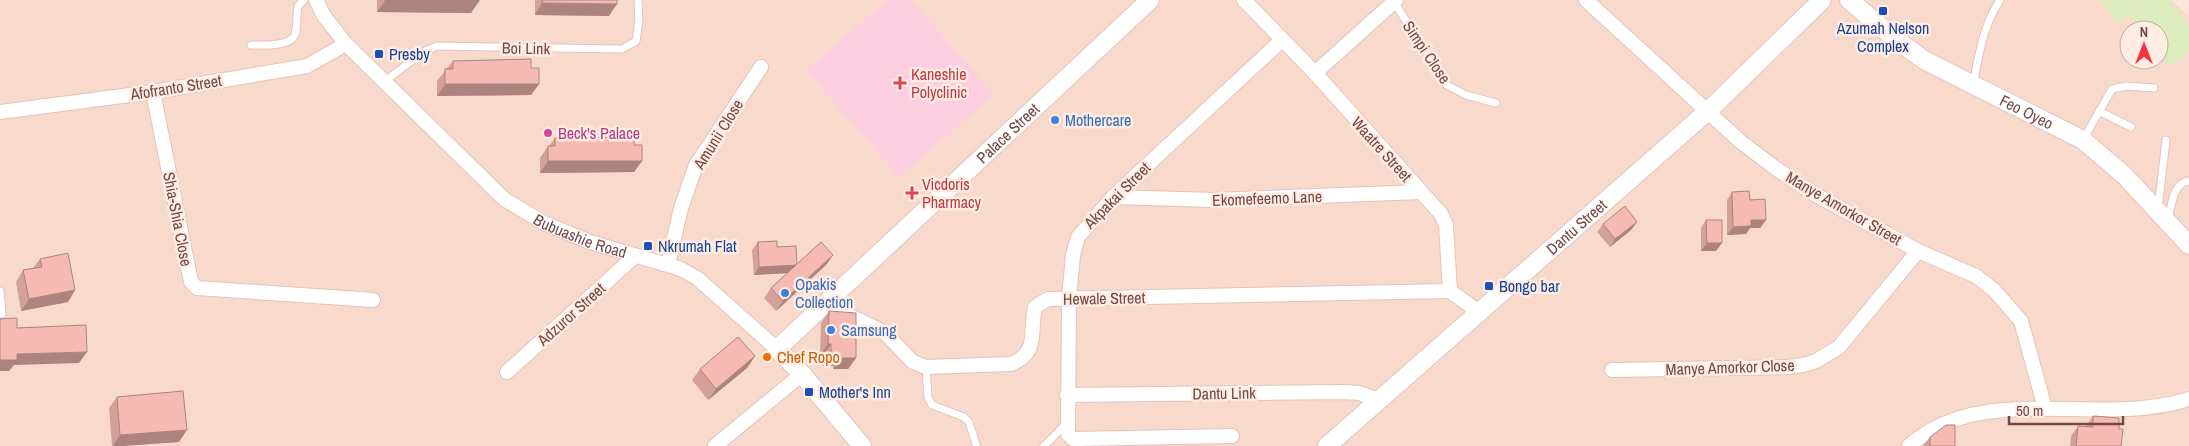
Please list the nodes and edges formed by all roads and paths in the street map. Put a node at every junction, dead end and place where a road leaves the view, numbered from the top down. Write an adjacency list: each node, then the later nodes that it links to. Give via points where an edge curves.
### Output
1 (304, 0): 13 (lane, via 298,6 293,39 285,43)
2 (316, 0): 12 (street, Bubuashie Road)
3 (638, 0): 16 (lane, Boi Link, via 636,41 622,49 437,46 423,52)
4 (1150, 0): 39 (street, Palace Street)
5 (1244, 0): 11 (street, Waatre Street)
6 (1586, 0): 21 (street, Manye Amorkor Street)
7 (1822, 0): 21 (street, Dantu Street)
8 (1849, 0): 17 (street, Feo Oyeo, via 1918,55)
9 (2000, 0): 17 (lane, via 1983,34)
10 (1395, 1): 15 (street); 20 (lane, Simpi Close, via 1447,85 1466,95)
11 (1282, 40): 15 (street, Waatre Street); 29 (street, Akpakai Street)
12 (346, 44): 16 (street, Bubuashie Road); 19 (street, Afofranto Street, via 307,66)
13 (251, 46)
14 (761, 67): 34 (street, Amunii Close, via 696,166 681,208)
15 (1315, 73): 28 (street, Waatre Street)
16 (384, 82): 33 (street, Bubuashie Road, via 504,198 544,223)
17 (1973, 85): 25 (street, Feo Oyeo)
18 (2154, 88): 22 (lane, via 2118,86 2112,89)
19 (153, 92): 23 (street, Afofranto Street); 38 (street, Shia-Shia Close, via 191,282 197,288)
20 (1496, 103)
21 (1708, 110): 32 (street, Manye Amorkor Street, via 1741,142 1810,192); 40 (street, Dantu Street)
22 (2100, 111): 24 (lane); 25 (lane)
23 (0, 112)
24 (2131, 127)
25 (2082, 140): 30 (street, Feo Oyeo, via 2118,169)
26 (2166, 140): 30 (lane)
27 (2189, 181): 30 (lane, via 2179,185)
28 (1421, 192): 29 (street, Ekomefeemo Lane, via 1214,200); 36 (street, Waatre Street, via 1445,221)
29 (1113, 198): 37 (street, Akpakai Street, via 1078,237)
30 (2163, 216): 31 (street, Feo Oyeo)
31 (2189, 244)
32 (1918, 251): 44 (street, Manye Amorkor Close, via 1839,347 1816,361 1788,367); 50 (street, Manye Amorkor Street, via 1976,276 1994,290 2021,320)
33 (635, 256): 34 (street, Bubuashie Road); 45 (street, Adzuror Street)
34 (668, 264): 42 (street, Bubuashie Road, via 697,278)
35 (0, 291): 41 (lane)
36 (1450, 291): 37 (street, Hewale Street); 40 (street)
37 (1069, 298): 43 (street, Hewale Street, via 1048,299 1035,307 1030,350 1023,359 1011,364); 47 (street, Akpakai Street)
38 (373, 300)
39 (825, 304): 42 (street, Palace Street); 43 (street, via 884,332 913,362)
40 (1479, 312): 48 (street, Dantu Street)
41 (2, 314)
42 (777, 349): 46 (street, Bubuashie Road)
43 (926, 367): 53 (lane, via 928,398 932,405 964,417 969,422)
44 (1612, 370)
45 (507, 372)
46 (802, 374): 54 (street); 55 (street, Bubuashie Road)
47 (1068, 395): 48 (street, Dantu Link, via 1344,392); 51 (street, Akpakai Street)
48 (1379, 400): 57 (street, Dantu Street)
49 (2189, 400): 50 (street, via 2147,409)
50 (2045, 408): 58 (street, via 2003,410 1949,422 1931,429)
51 (1068, 429): 52 (street, via 1073,439); 56 (lane)
52 (1232, 436)
53 (976, 444)
54 (715, 446)
55 (862, 446)
56 (1044, 446)
57 (1326, 446)
58 (1909, 446)

